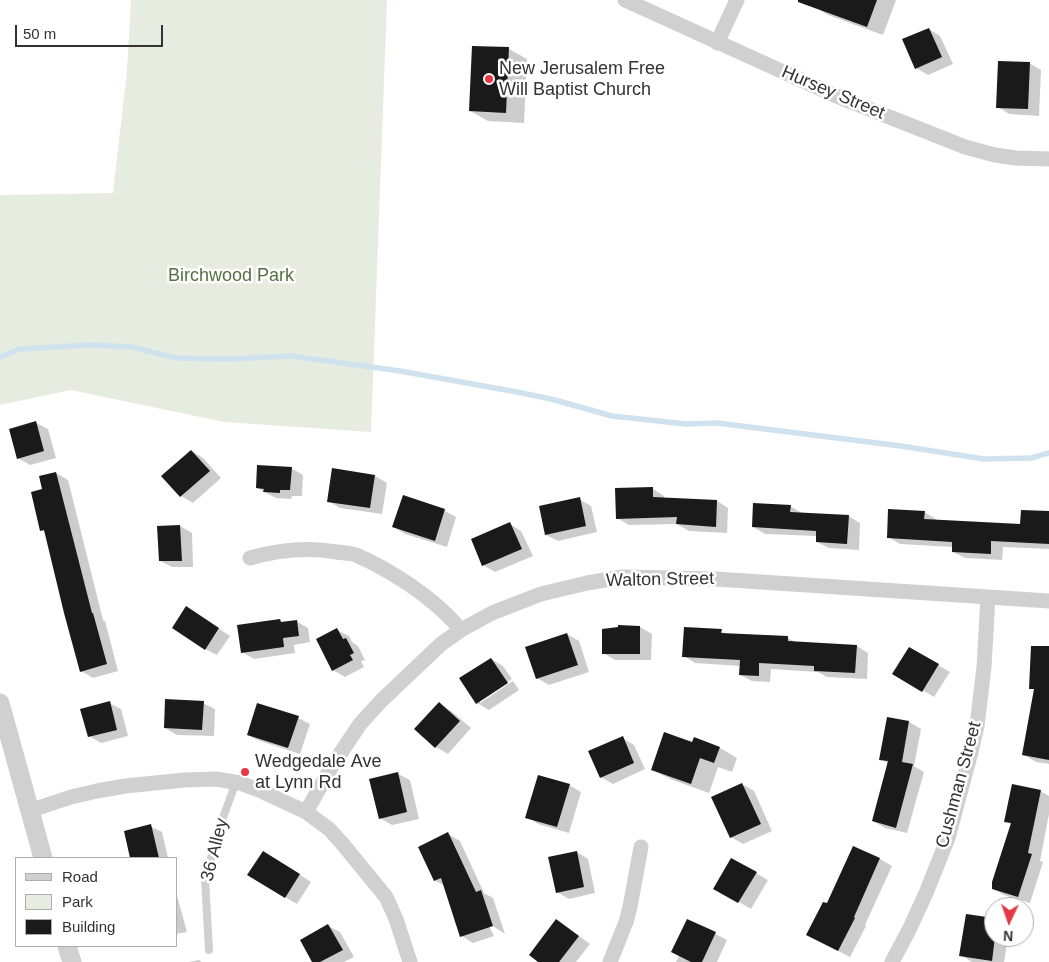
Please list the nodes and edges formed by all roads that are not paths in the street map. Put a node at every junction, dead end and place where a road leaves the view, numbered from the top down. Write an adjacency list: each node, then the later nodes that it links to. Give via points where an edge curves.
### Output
1 (625, 0): 3 (street, Hursey Street)
2 (737, 0): 3 (street)
3 (717, 43): 4 (street, Hursey Street, via 834,95 965,147 1016,158)
4 (1049, 159)
5 (250, 558): 8 (street, via 294,549 354,554 391,572 436,603)
6 (988, 597): 7 (street, Walton Street); 8 (street, Walton Street, via 716,579 622,578 587,582 541,594 492,613); 20 (street, Cushman Street, via 984,667 971,752 948,838 926,893)
7 (1049, 601)
8 (461, 630): 12 (street, Walton Street, via 441,644 360,724)
9 (0, 704): 11 (street)
10 (236, 782): 11 (street, via 185,780 125,786 71,797); 12 (street); 16 (lane, 36 Alley, via 205,879)
11 (29, 811): 14 (street)
12 (306, 812): 18 (street, via 329,829 386,897)
13 (641, 847): 19 (street, via 626,922)
14 (43, 857)
15 (67, 947): 17 (street)
16 (209, 950)
17 (72, 962)
18 (410, 962)
19 (610, 962)
20 (892, 962)

